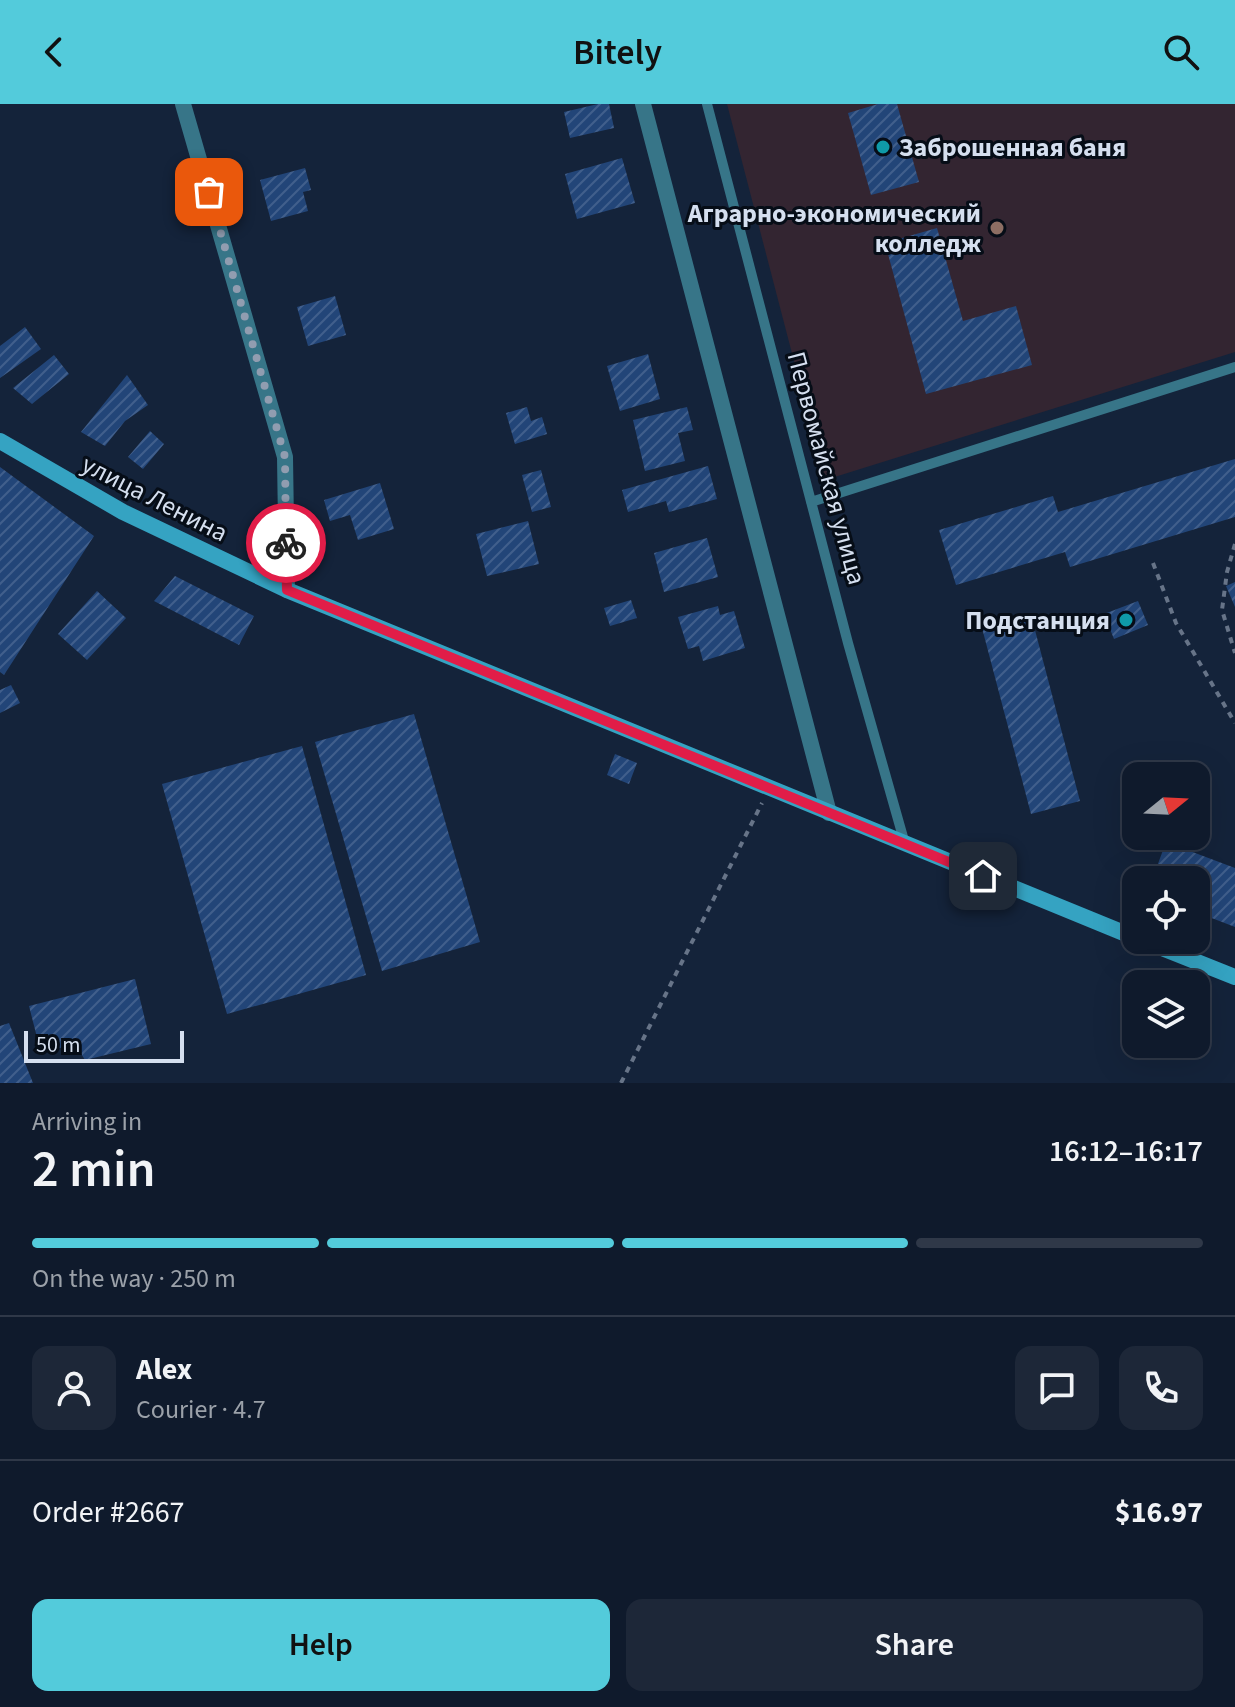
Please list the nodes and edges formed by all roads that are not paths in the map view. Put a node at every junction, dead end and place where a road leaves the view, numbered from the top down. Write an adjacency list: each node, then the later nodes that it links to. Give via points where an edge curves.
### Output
1 (183, 104): 7 (street, via 285,457)
2 (643, 104): 8 (street)
3 (707, 104): 6 (lane, Первомайская улица)
4 (1235, 367): 6 (lane)
5 (0, 441): 7 (main road, улица Ленина, via 123,512)
6 (811, 502): 9 (lane, Первомайская улица)
7 (287, 590): 8 (main road, улица Ленина)
8 (829, 813): 9 (main road, улица Ленина)
9 (905, 844): 10 (main road, улица Ленина)
10 (1122, 932)
11 (1177, 954): 12 (main road)
12 (1235, 977)

